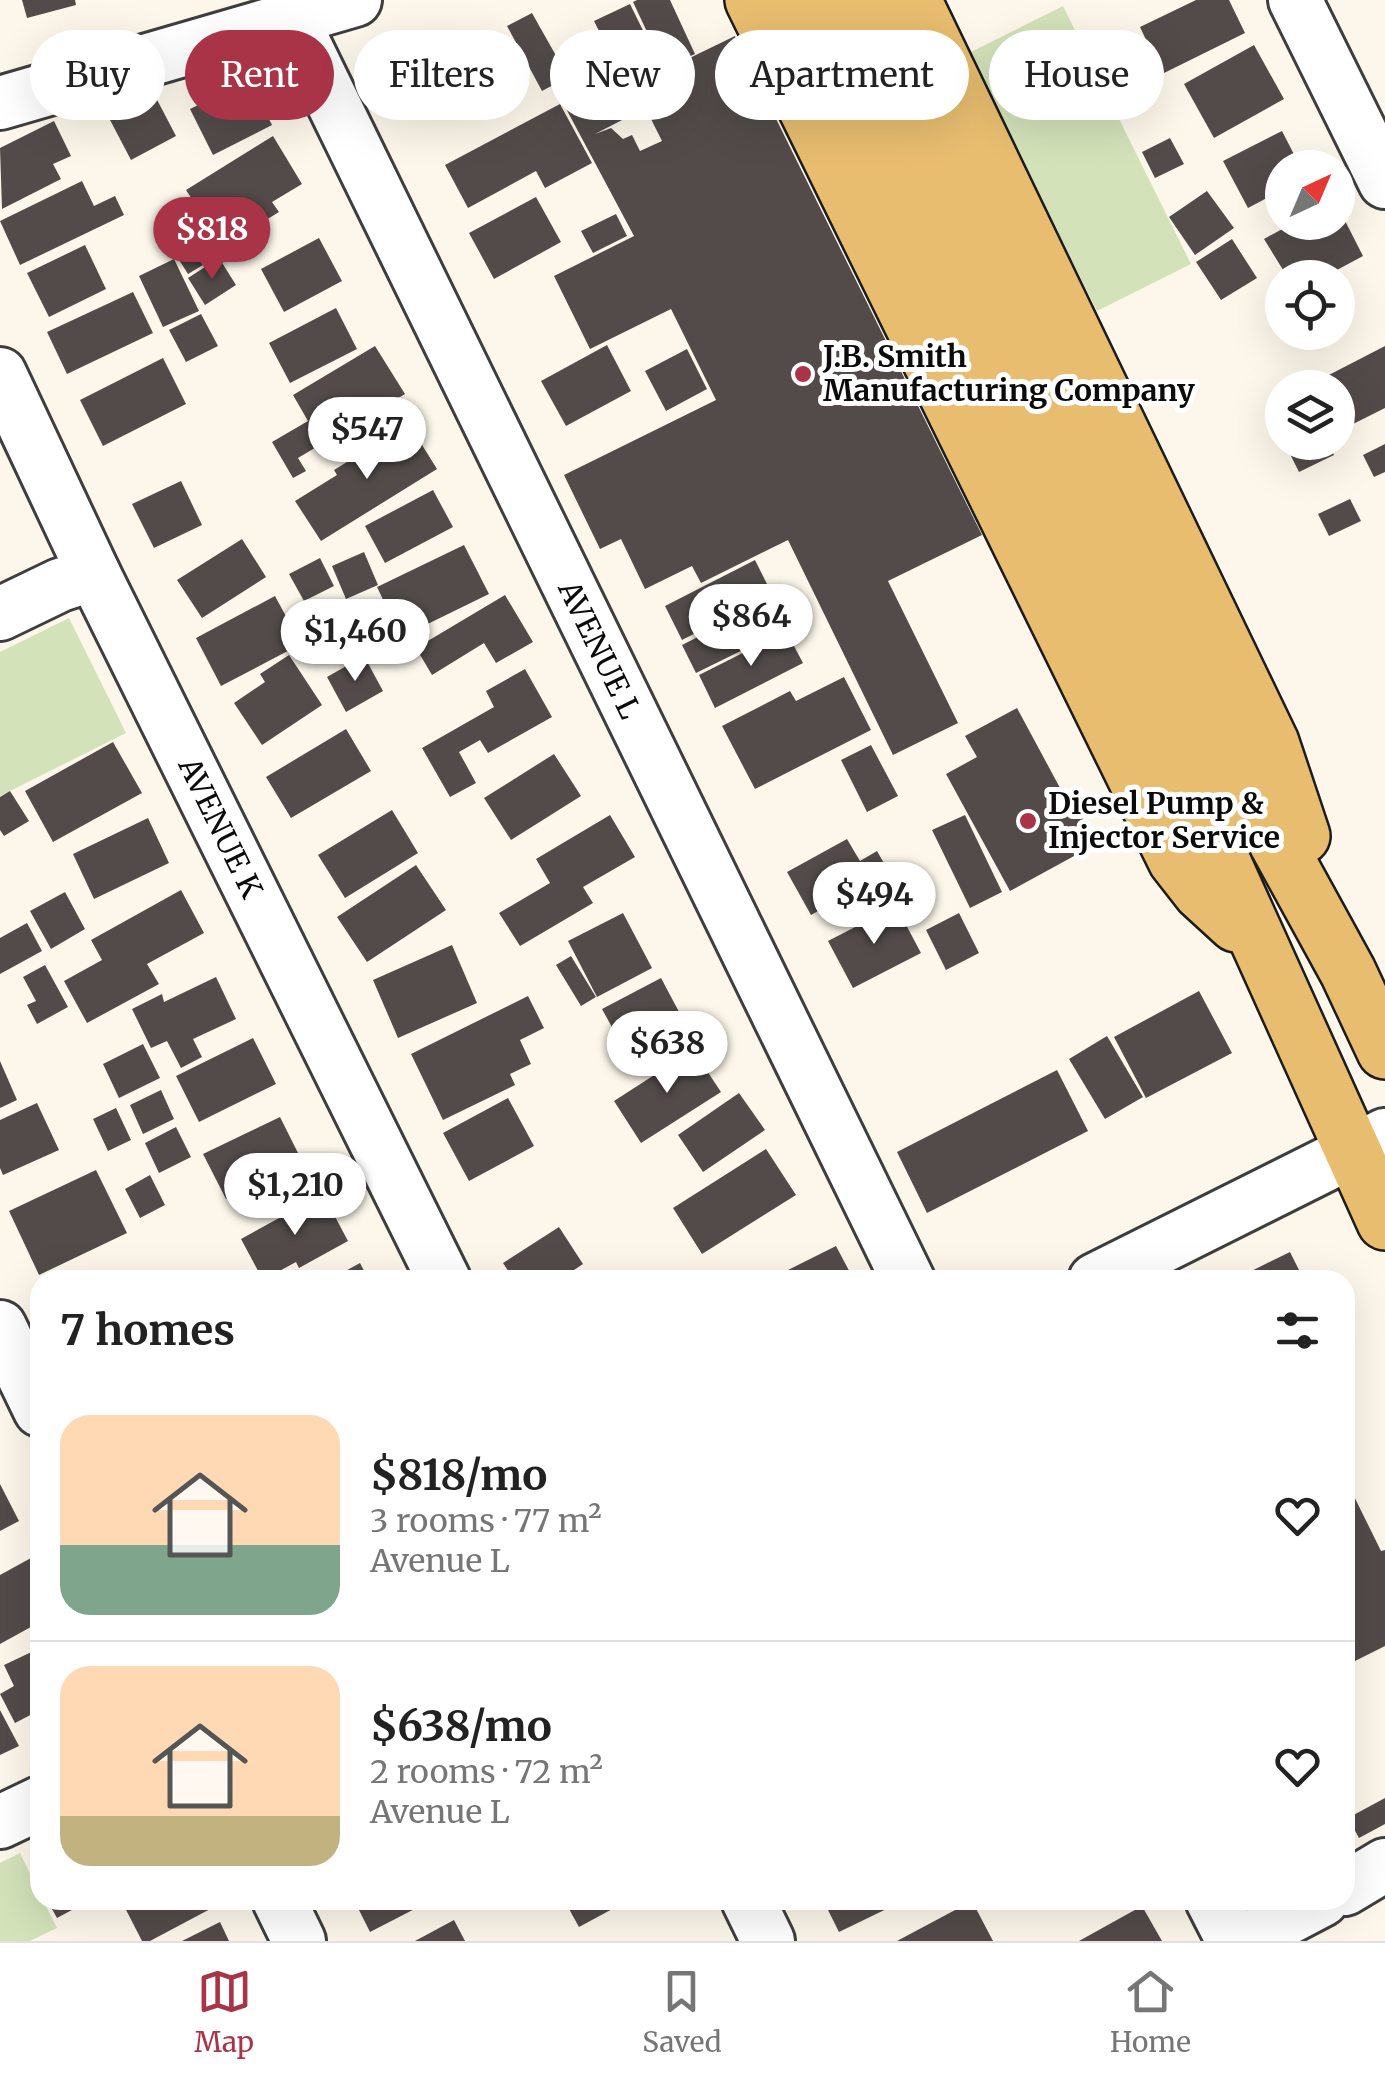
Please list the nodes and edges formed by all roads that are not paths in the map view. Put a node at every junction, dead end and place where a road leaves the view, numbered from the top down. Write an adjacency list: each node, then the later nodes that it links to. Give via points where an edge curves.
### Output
1 (355, 0): 7 (street)
2 (753, 0): 14 (main road, via 1176,860)
3 (808, 0): 10 (main road)
4 (861, 0): 10 (main road)
5 (913, 0): 15 (main road, via 1271,743)
6 (1295, 0): 9 (street)
7 (292, 19): 8 (street); 20 (street, AVENUE L)
8 (0, 102)
9 (1385, 182)
10 (957, 251): 14 (main road); 15 (main road)
11 (0, 374): 12 (street, AVENUE K)
12 (94, 574): 13 (street); 19 (street, AVENUE K)
13 (0, 614)
14 (1260, 946): 17 (main road)
15 (1348, 972): 16 (main road)
16 (1385, 1051)
17 (1369, 1143): 18 (main road); 21 (street)
18 (1385, 1222)
19 (439, 1270)
20 (903, 1270)
21 (1114, 1270)
22 (0, 1327): 23 (street)
23 (30, 1389)
24 (30, 1807): 25 (street)
25 (0, 1822)
26 (283, 1910): 30 (street)
27 (753, 1910): 31 (street)
28 (1217, 1910): 32 (street)
29 (1314, 1910): 33 (street)
30 (298, 1941)
31 (768, 1941)
32 (1232, 1941)
33 (1244, 1941)

